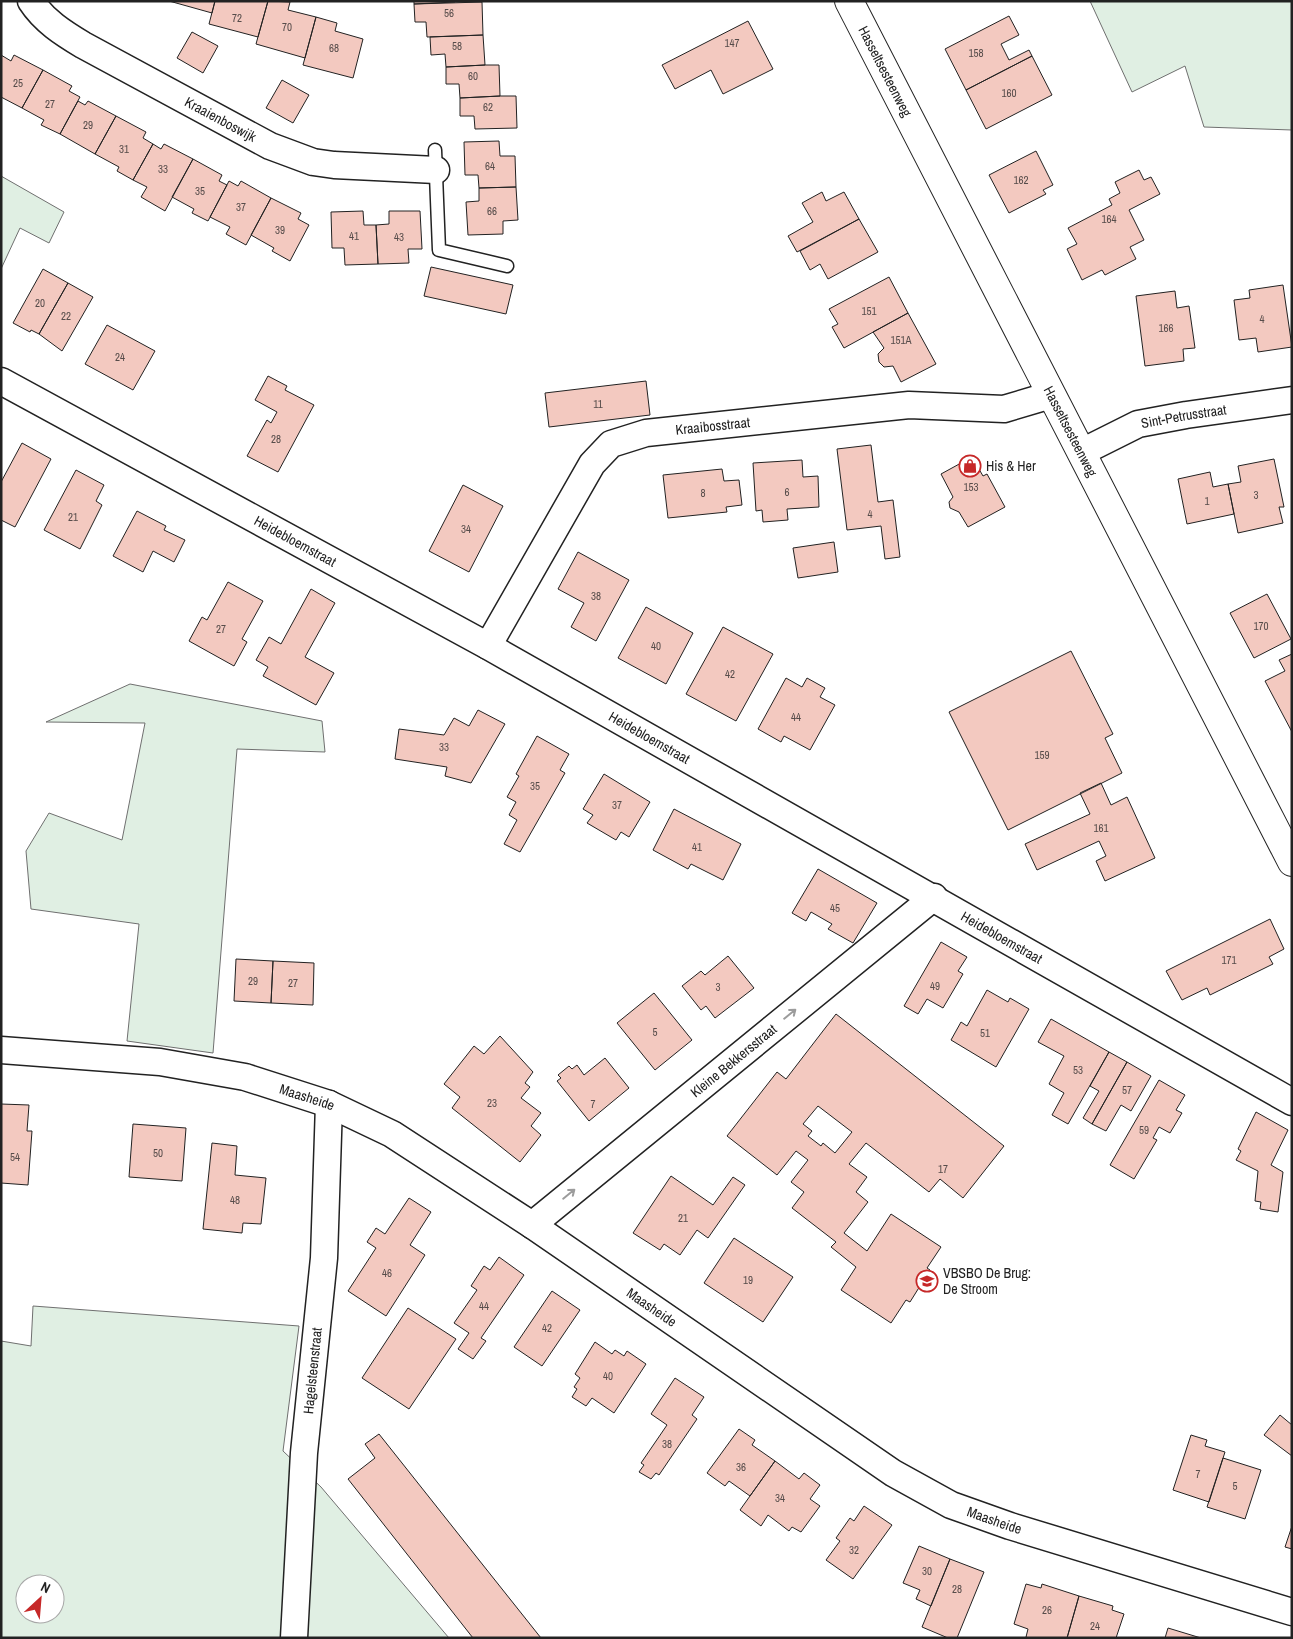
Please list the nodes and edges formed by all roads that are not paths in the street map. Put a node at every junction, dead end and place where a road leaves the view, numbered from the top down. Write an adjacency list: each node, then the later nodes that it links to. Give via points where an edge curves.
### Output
1 (31, 1): 3 (street, Kraaienboswijk, via 38,13 82,45 270,146 313,162 334,165)
2 (849, 1): 6 (street, Hasseltsesteenweg)
3 (435, 160): 4 (lane, via 439,250)
4 (506, 266)
5 (1, 381): 9 (street, Heidebloemstraat)
6 (1051, 395): 8 (street, Hasseltsesteenweg); 9 (street, Kraaibosstraat, via 1004,409 909,405 646,432 611,444 592,464)
7 (1292, 400): 8 (street, Sint-Petrusstraat, via 1138,424)
8 (1082, 452): 10 (street, Hasseltsesteenweg)
9 (488, 646): 11 (street, Heidebloemstraat)
10 (1292, 862)
11 (934, 897): 13 (street, Heidebloemstraat); 15 (street, Kleine Bekkersstraat, one-way to 11)
12 (1, 1050): 14 (street, Maasheide, via 160,1062 245,1077)
13 (1292, 1102)
14 (329, 1104): 15 (street, Maasheide, via 392,1134); 17 (street, Hagelsteenstraat, via 324,1258 304,1453)
15 (532, 1225): 16 (street, Maasheide, via 893,1473 951,1505)
16 (1292, 1612)
17 (294, 1638)

